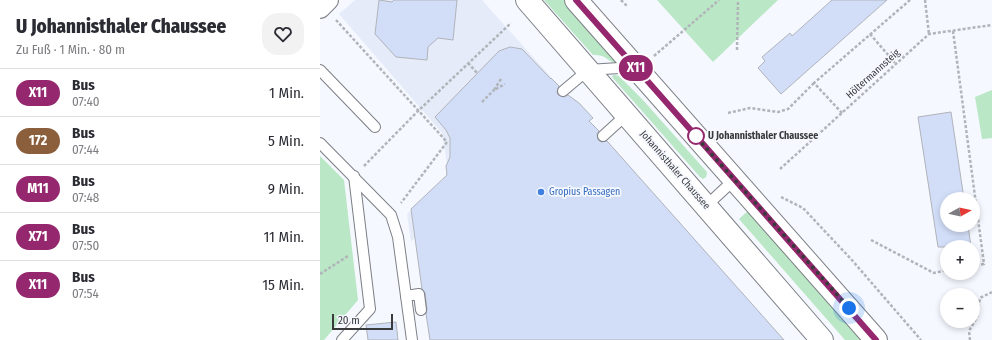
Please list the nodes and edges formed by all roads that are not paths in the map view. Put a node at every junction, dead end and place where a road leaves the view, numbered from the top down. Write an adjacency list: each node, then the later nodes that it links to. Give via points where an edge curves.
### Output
1 (527, 0): 5 (main road, Johannisthaler Chaussee)
2 (576, 0): 3 (main road)
3 (635, 67): 5 (lane); 12 (main road)
4 (320, 70): 8 (lane)
5 (588, 70): 6 (lane); 7 (main road, Johannisthaler Chaussee)
6 (563, 91)
7 (626, 115): 9 (lane); 13 (main road, Johannisthaler Chaussee)
8 (376, 127)
9 (603, 136)
10 (320, 143): 11 (lane)
11 (354, 176): 14 (lane, via 391,215 398,238); 16 (lane, via 370,309)
12 (734, 180): 13 (lane); 19 (main road)
13 (706, 206): 18 (main road, Johannisthaler Chaussee)
14 (406, 296): 15 (lane, via 419,294); 17 (lane)
15 (421, 310)
16 (342, 340)
17 (412, 340)
18 (822, 340)
19 (876, 340)

